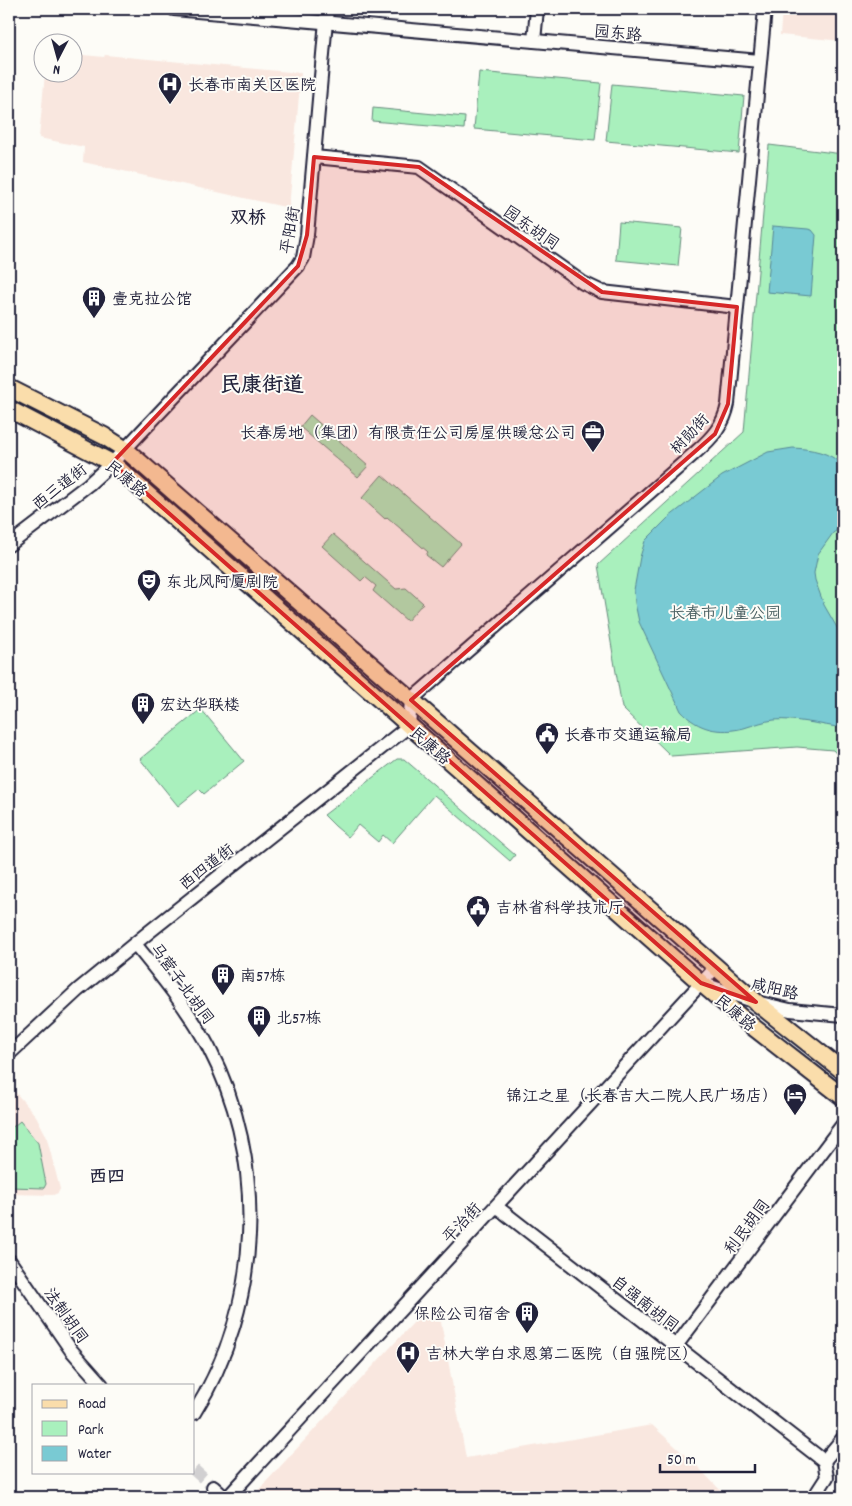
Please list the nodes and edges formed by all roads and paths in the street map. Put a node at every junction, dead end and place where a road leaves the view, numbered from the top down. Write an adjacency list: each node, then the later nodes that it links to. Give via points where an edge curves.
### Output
1 (174, 9): 5 (street, 园东路)
2 (327, 9): 5 (street, 平阳街)
3 (537, 9): 6 (street)
4 (765, 9): 7 (street, 树勋街)
5 (326, 22): 6 (street, 园东路); 8 (street, 平阳街)
6 (534, 41): 7 (street, 园东路)
7 (760, 61): 9 (street, 树勋街)
8 (314, 157): 9 (street, 园东胡同, via 419,167 584,283 602,292); 12 (street, 平阳街, via 307,235 298,266)
9 (737, 307): 15 (street, 树勋街, via 726,416 715,434)
10 (9, 388): 12 (main road, 民康路)
11 (9, 409): 13 (main road, 民康路)
12 (126, 450): 13 (street, 西三道街); 15 (main road, 民康路)
13 (112, 463): 14 (street, 西三道街); 16 (main road, 民康路)
14 (9, 545)
15 (411, 700): 16 (street); 18 (main road, 民康路)
16 (409, 726): 17 (street, 西四道街); 19 (main road, 民康路)
17 (135, 944): 22 (street, 西四道街, via 78,990); 30 (street, 马营子北胡同, via 181,1002 221,1074 238,1126 247,1178 248,1246 239,1306 223,1355)
18 (716, 967): 19 (street, 平治街); 20 (main road, 民康路)
19 (701, 983): 20 (street, 咸阳路); 24 (main road, 民康路); 26 (street, 平治街)
20 (756, 1002): 21 (street, 咸阳路, via 790,1010); 23 (main road, 民康路)
21 (843, 1015)
22 (9, 1054)
23 (843, 1071)
24 (843, 1097)
25 (843, 1124): 28 (street, 利民胡同)
26 (497, 1207): 28 (street, 自强南胡同); 35 (street, 平治街)
27 (9, 1260): 29 (street, 法制胡同, via 71,1350)
28 (676, 1346): 32 (street, 自强南胡同)
29 (101, 1384)
30 (195, 1411)
31 (843, 1438): 32 (street)
32 (824, 1461): 36 (street, via 827,1477)
33 (213, 1487): 34 (street)
34 (224, 1497)
35 (228, 1497)
36 (814, 1497)

